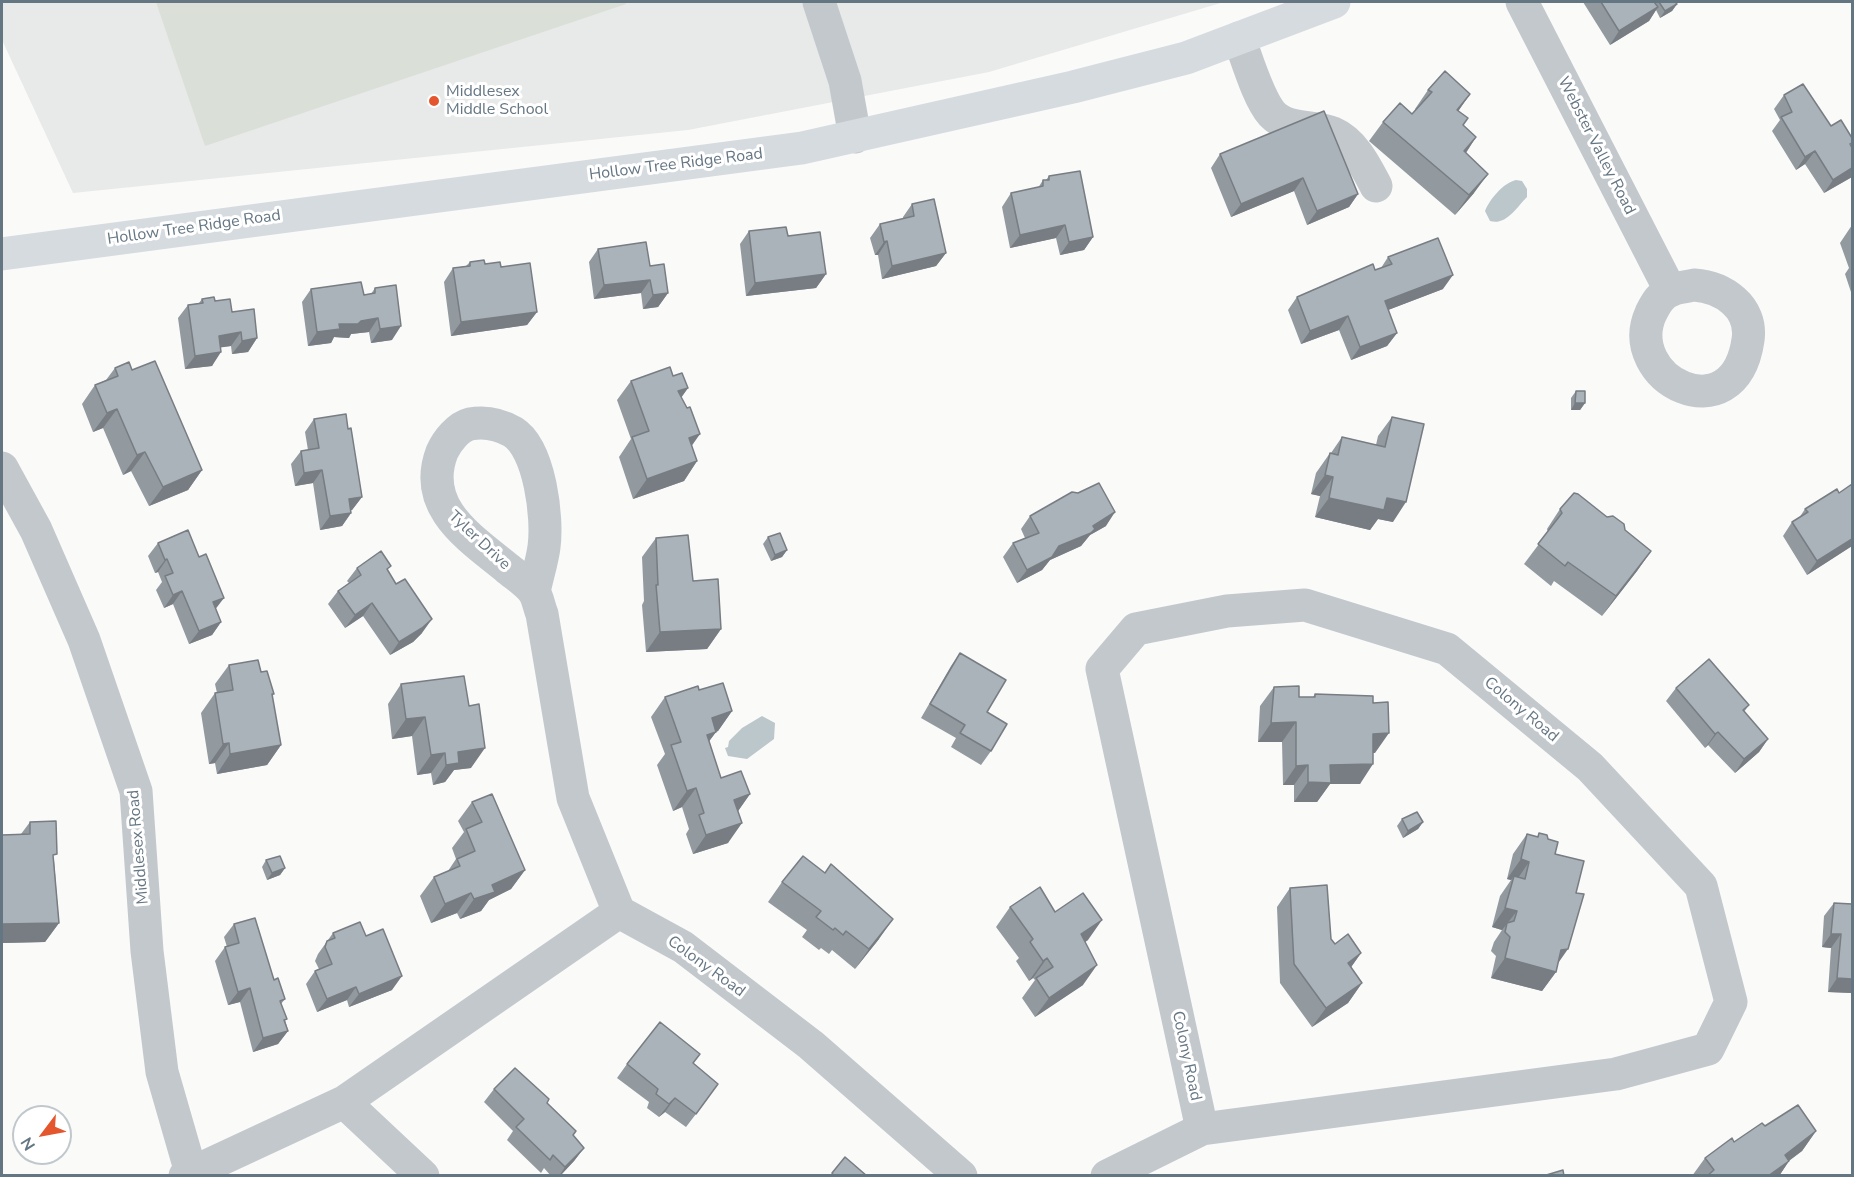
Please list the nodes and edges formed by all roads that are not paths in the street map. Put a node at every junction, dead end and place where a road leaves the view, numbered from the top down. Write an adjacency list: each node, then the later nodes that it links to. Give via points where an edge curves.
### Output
1 (819, 2): 5 (street, via 845,81)
2 (1334, 2): 4 (main road, Hollow Tree Ridge Road)
3 (1522, 2): 8 (street, Webster Valley Road)
4 (1239, 38): 5 (main road, Hollow Tree Ridge Road, via 1186,58); 6 (street, via 1273,115 1287,123 1331,132 1343,139)
5 (855, 137): 7 (main road, Hollow Tree Ridge Road, via 802,148)
6 (1376, 186)
7 (2, 254)
8 (1670, 290)
9 (2, 468): 14 (street, Middlesex Road, via 36,530 84,640 136,791 147,951 162,1072)
10 (534, 592): 10 (street, Tyler Drive, via 442,507 436,488 436,468 445,446 462,426 479,422 501,425 519,436 530,453 544,512 544,547); 11 (street, via 542,614 573,798)
11 (619, 912): 12 (street); 16 (street, Colony Road, via 683,947 811,1045)
12 (344, 1102): 14 (street); 15 (street)
13 (1202, 1129): 13 (street, Colony Road, via 1101,669 1136,629 1227,611 1305,606 1447,649 1590,767 1701,886 1731,1002 1708,1049 1616,1074); 17 (street, Colony Road)
14 (189, 1175)
15 (423, 1176)
16 (961, 1176)
17 (1107, 1176)

